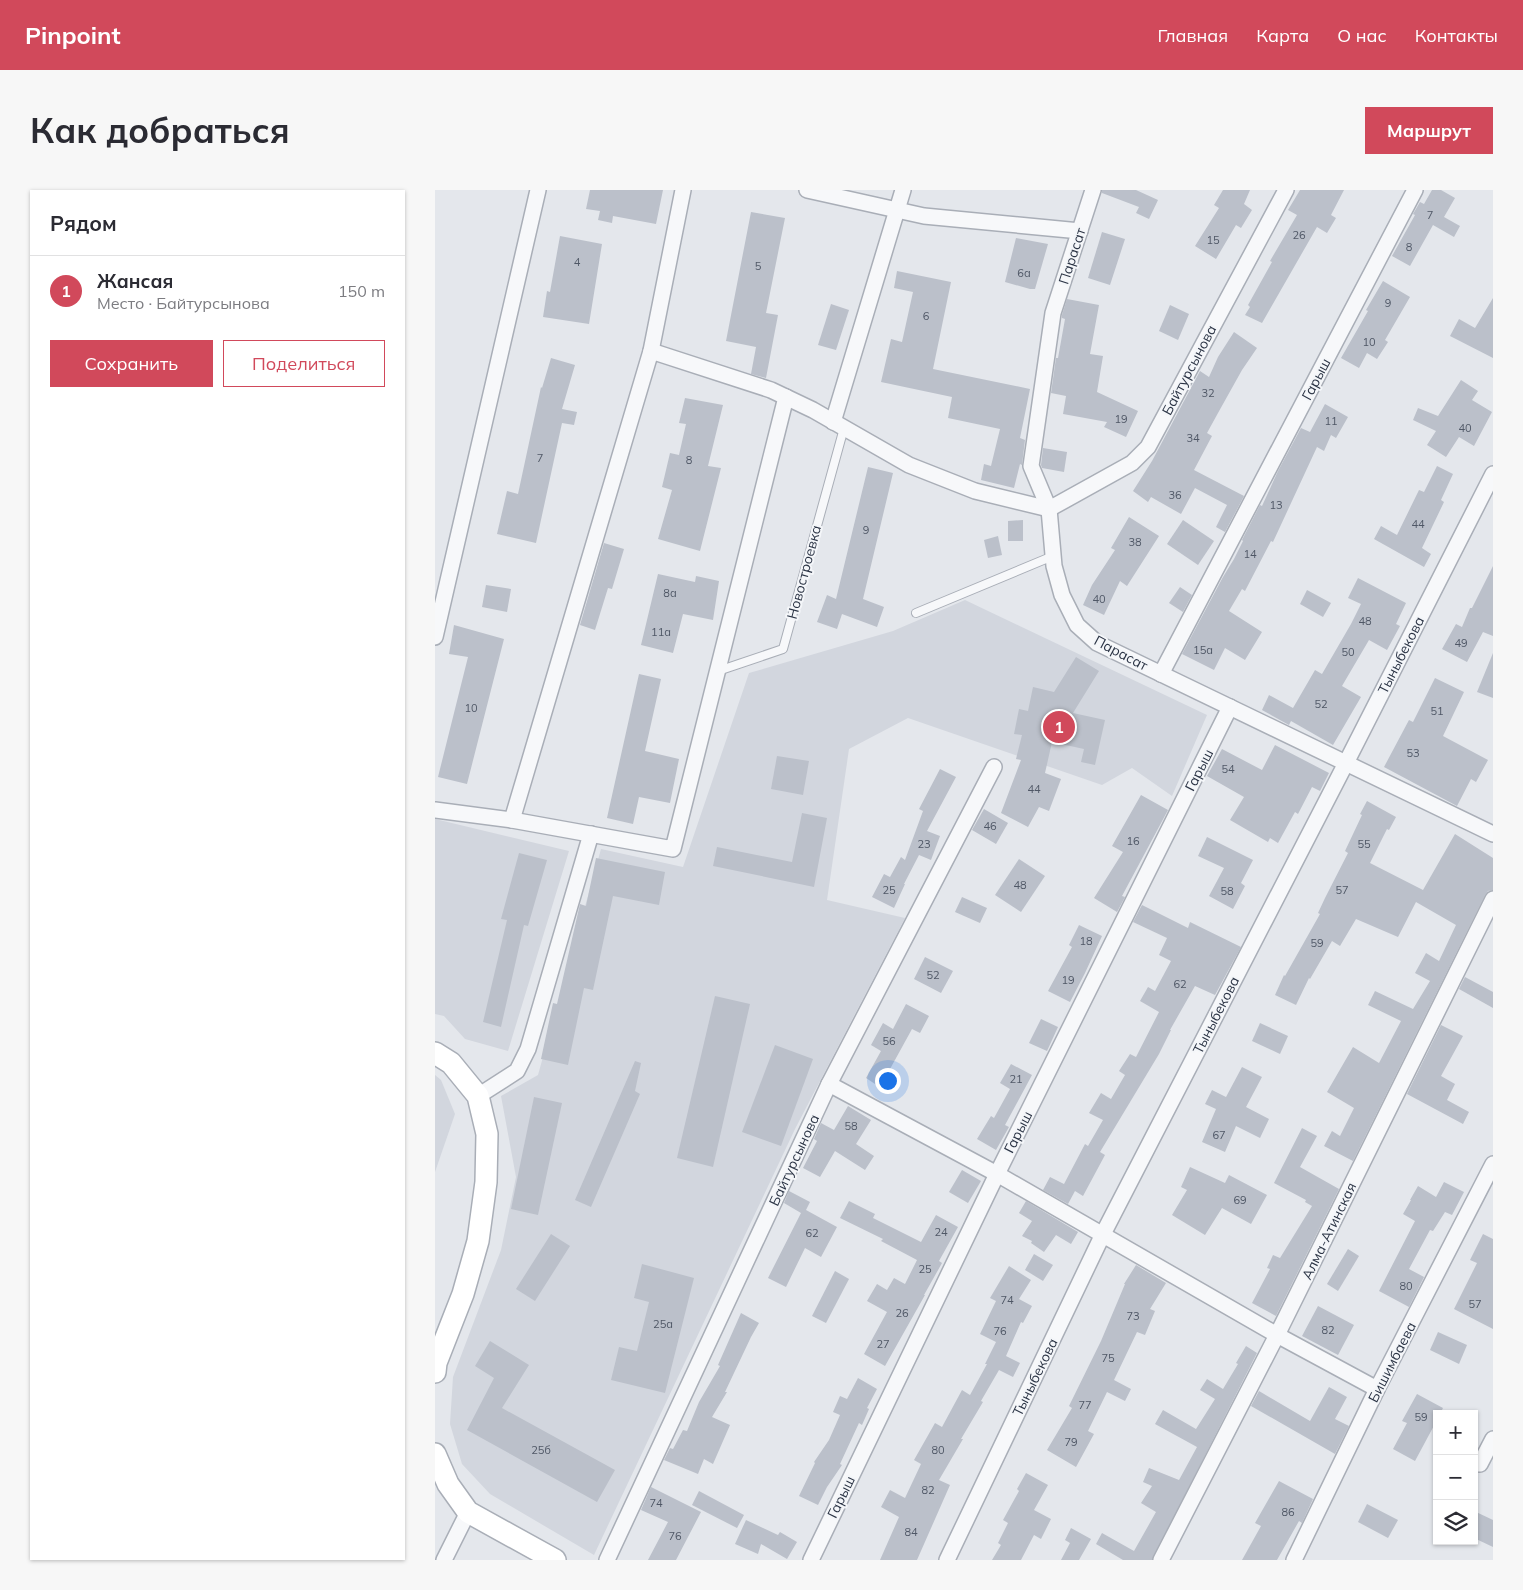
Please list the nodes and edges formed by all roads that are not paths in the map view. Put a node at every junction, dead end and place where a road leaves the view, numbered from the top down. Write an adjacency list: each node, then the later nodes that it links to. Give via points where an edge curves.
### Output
1 (538, 190): 17 (street)
2 (683, 190): 10 (street)
3 (807, 190): 8 (street)
4 (903, 190): 8 (street, Новостроевка)
5 (1093, 190): 9 (street, Парасат)
6 (1286, 190): 14 (street, Байтурсынова, via 1148,447 1132,462)
7 (1415, 190): 19 (street, Гарыш)
8 (897, 210): 9 (street, via 924,216); 12 (street, Новостроевка)
9 (1080, 231): 14 (street, Парасат, via 1053,313 1031,466)
10 (651, 351): 11 (street); 24 (street)
11 (787, 397): 12 (street); 18 (street)
12 (839, 425): 14 (street, via 909,465 975,491); 18 (lane, Новостроевка, via 783,649)
13 (1493, 474): 21 (street, Тыныбекова)
14 (1049, 509): 15 (street, Парасат)
15 (1053, 556): 16 (lane); 19 (street, Парасат, via 1062,595 1077,625 1097,643)
16 (916, 613)
17 (435, 638)
18 (718, 671): 25 (street, via 673,849)
19 (1161, 674): 20 (street, Парасат)
20 (1231, 707): 21 (street, Парасат); 32 (street, Гарыш)
21 (1346, 763): 26 (street, Парасат); 33 (street, Тыныбекова)
22 (994, 767): 29 (street, Байтурсынова)
23 (435, 810): 24 (street)
24 (512, 820): 25 (street)
25 (591, 834): 30 (street, via 528,1048 517,1071)
26 (1493, 834)
27 (1493, 899): 34 (street, Алма-Атинская)
28 (435, 1053): 30 (main road, via 451,1063)
29 (829, 1084): 32 (street); 43 (street, Байтурсынова)
30 (478, 1096): 35 (main road, via 487,1134 486,1182 478,1241)
31 (1493, 1164): 36 (street, Бишимбаева)
32 (997, 1174): 33 (street); 44 (street, Гарыш)
33 (1103, 1234): 34 (street); 45 (street, Тыныбекова)
34 (1277, 1335): 36 (street); 46 (street, Алма-Атинская)
35 (435, 1372)
36 (1377, 1389): 47 (street, Бишимбаева)
37 (1493, 1439): 39 (street)
38 (435, 1454): 40 (main road, via 448,1484)
39 (1480, 1464)
40 (468, 1512): 41 (street); 42 (main road)
41 (445, 1560)
42 (555, 1560)
43 (607, 1560)
44 (811, 1560)
45 (947, 1560)
46 (1161, 1560)
47 (1293, 1560)

